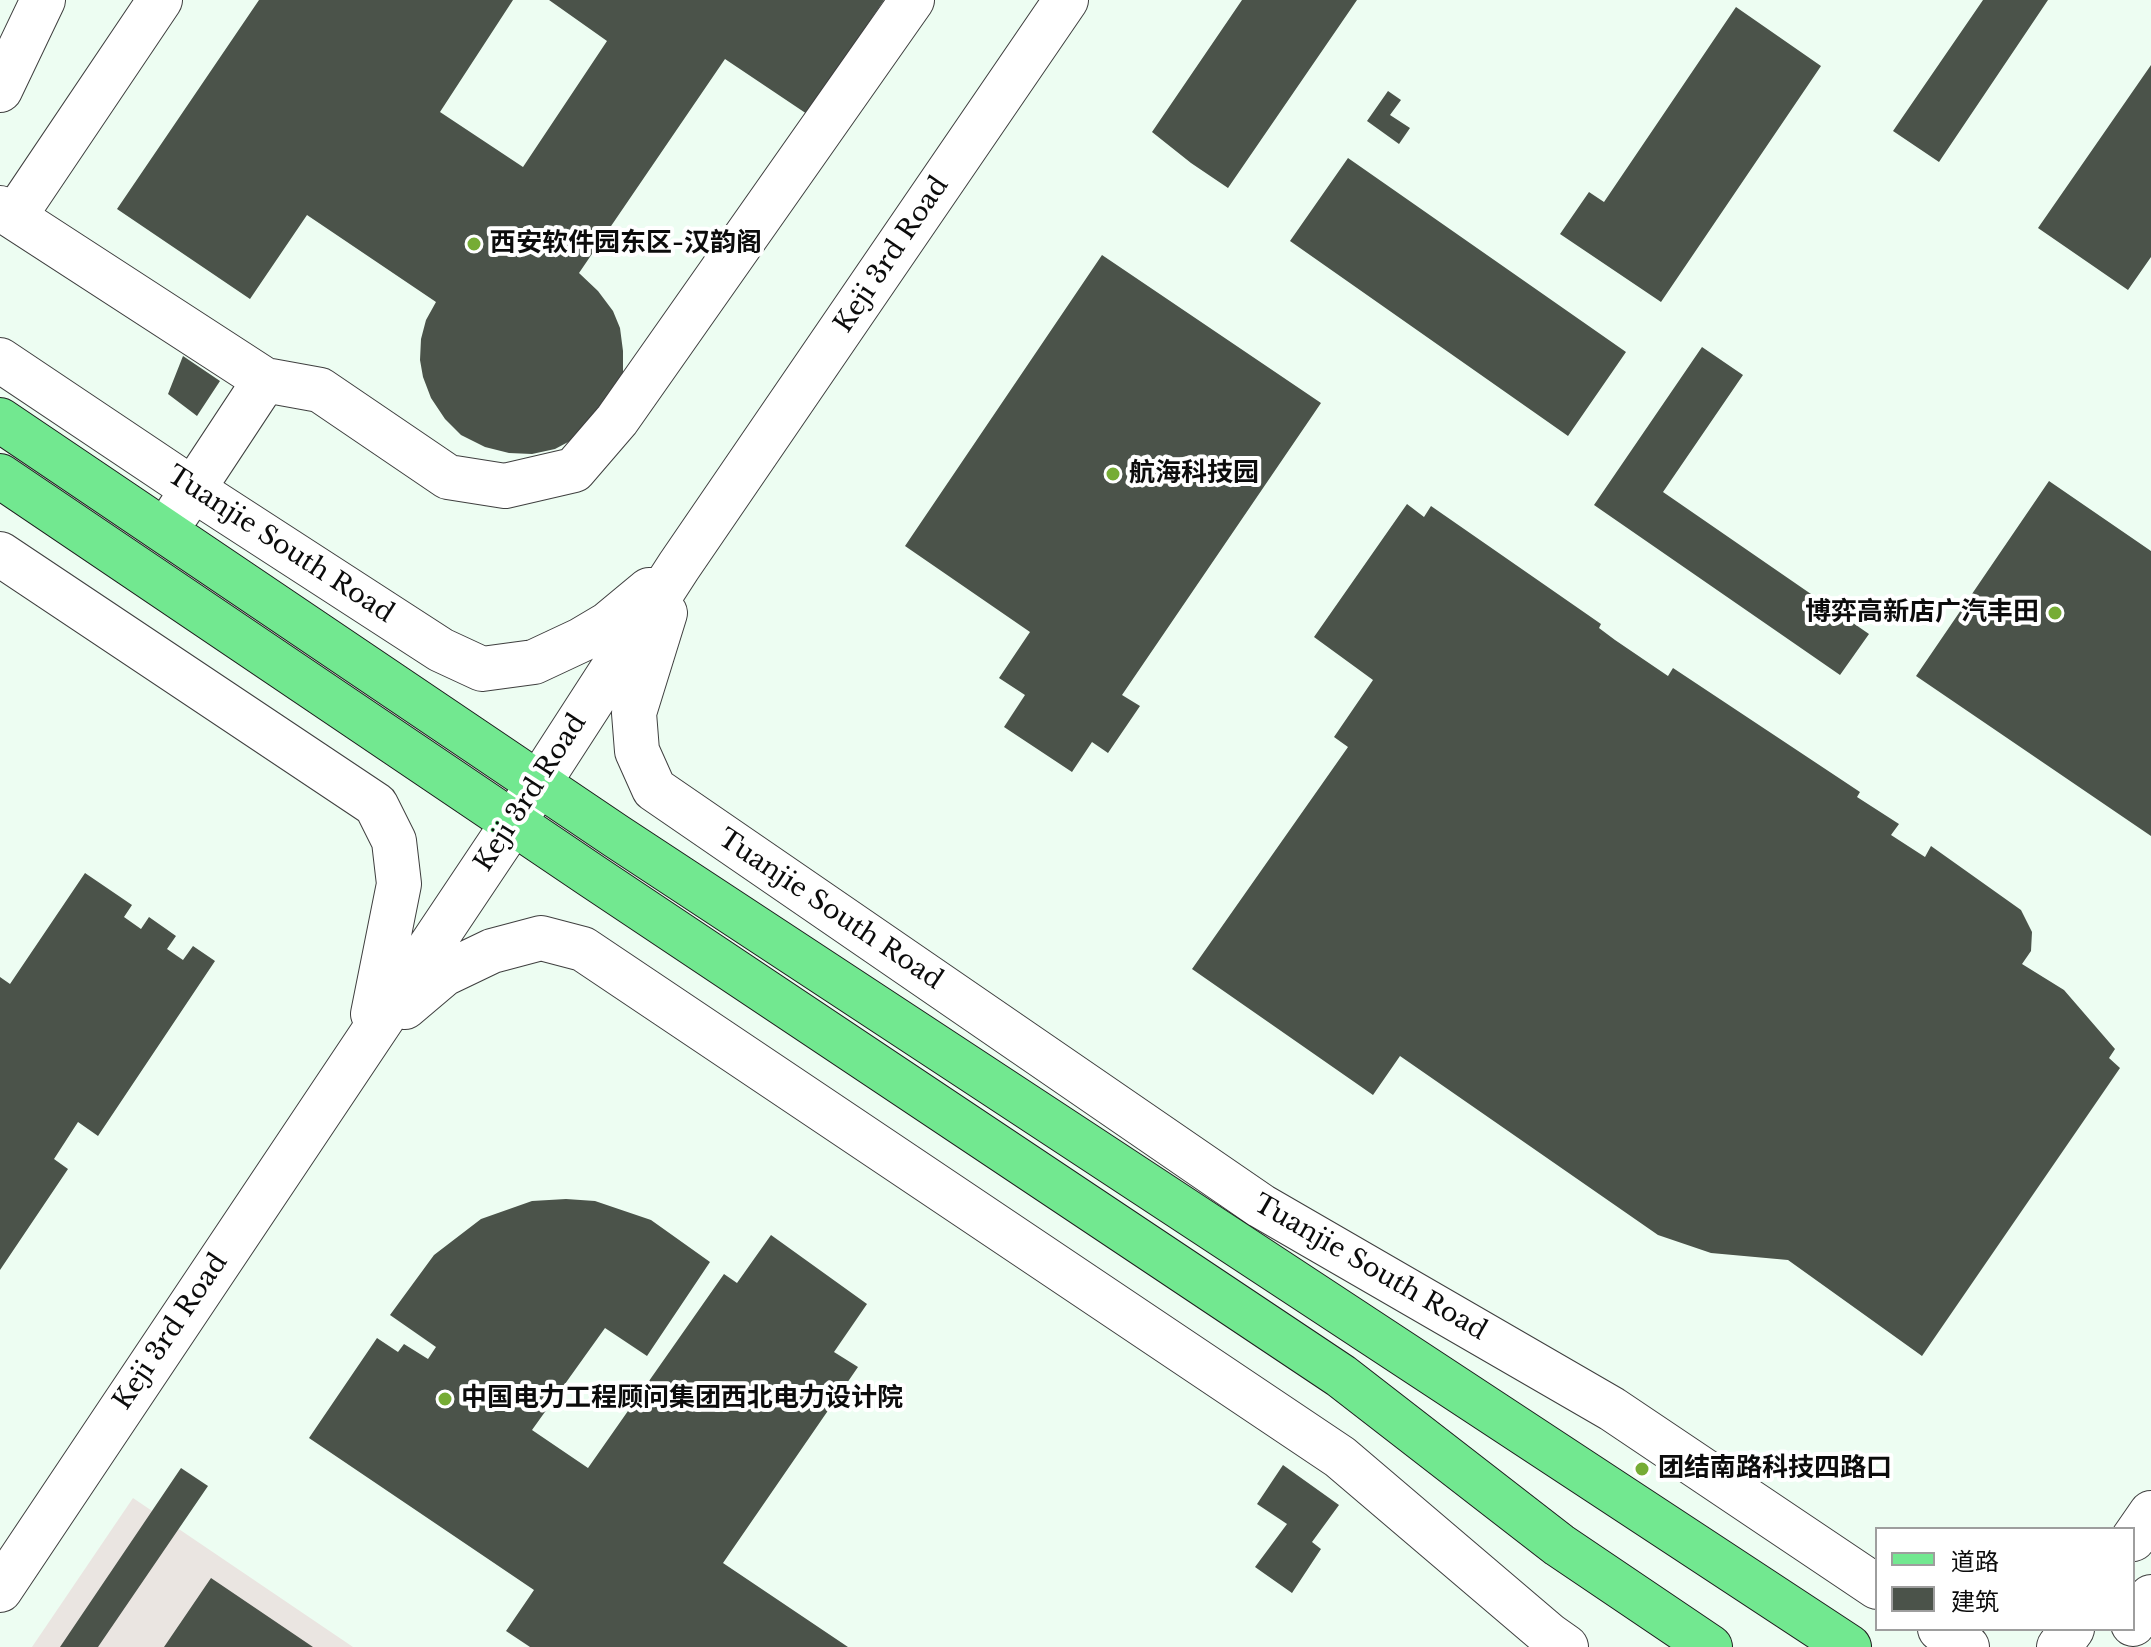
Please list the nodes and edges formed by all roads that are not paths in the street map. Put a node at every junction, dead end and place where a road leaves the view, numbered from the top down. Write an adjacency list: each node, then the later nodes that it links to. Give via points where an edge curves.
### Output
1 (43, 0): 5 (street)
2 (160, 0): 6 (street)
3 (912, 0): 8 (street, via 617,420 574,470 505,486 448,477 320,390)
4 (1066, 0): 14 (street, Keji 3rd Road)
5 (0, 90)
6 (7, 213): 8 (street)
7 (0, 360): 11 (street, Tuanjie South Road)
8 (265, 380): 11 (street)
9 (0, 420): 12 (main road, Tuanjie South Road)
10 (0, 476): 16 (main road)
11 (194, 490): 12 (street); 14 (street, Tuanjie South Road, via 441,650 482,669 534,662 581,640)
12 (165, 531): 15 (main road, Tuanjie South Road)
13 (0, 554): 17 (street, via 376,805 394,841 399,884)
14 (679, 566): 15 (street, Keji 3rd Road); 20 (street, Tuanjie South Road, via 634,713 637,751 654,789 1261,1206 1612,1409)
15 (538, 784): 16 (street, Keji 3rd Road); 27 (main road, Tuanjie South Road)
16 (513, 823): 17 (street, Keji 3rd Road); 26 (main road, via 1341,1376 1559,1545)
17 (369, 1036): 21 (street, Keji 3rd Road); 25 (street, via 444,974 492,951 541,938 583,949 1340,1457)
18 (2151, 1513): 19 (street)
19 (2135, 1536)
20 (1875, 1586)
21 (0, 1590)
22 (2151, 1597): 23 (street)
23 (2135, 1621)
24 (1943, 1631): 28 (street)
25 (1566, 1647)
26 (1710, 1647)
27 (1849, 1647)
28 (1967, 1647)

